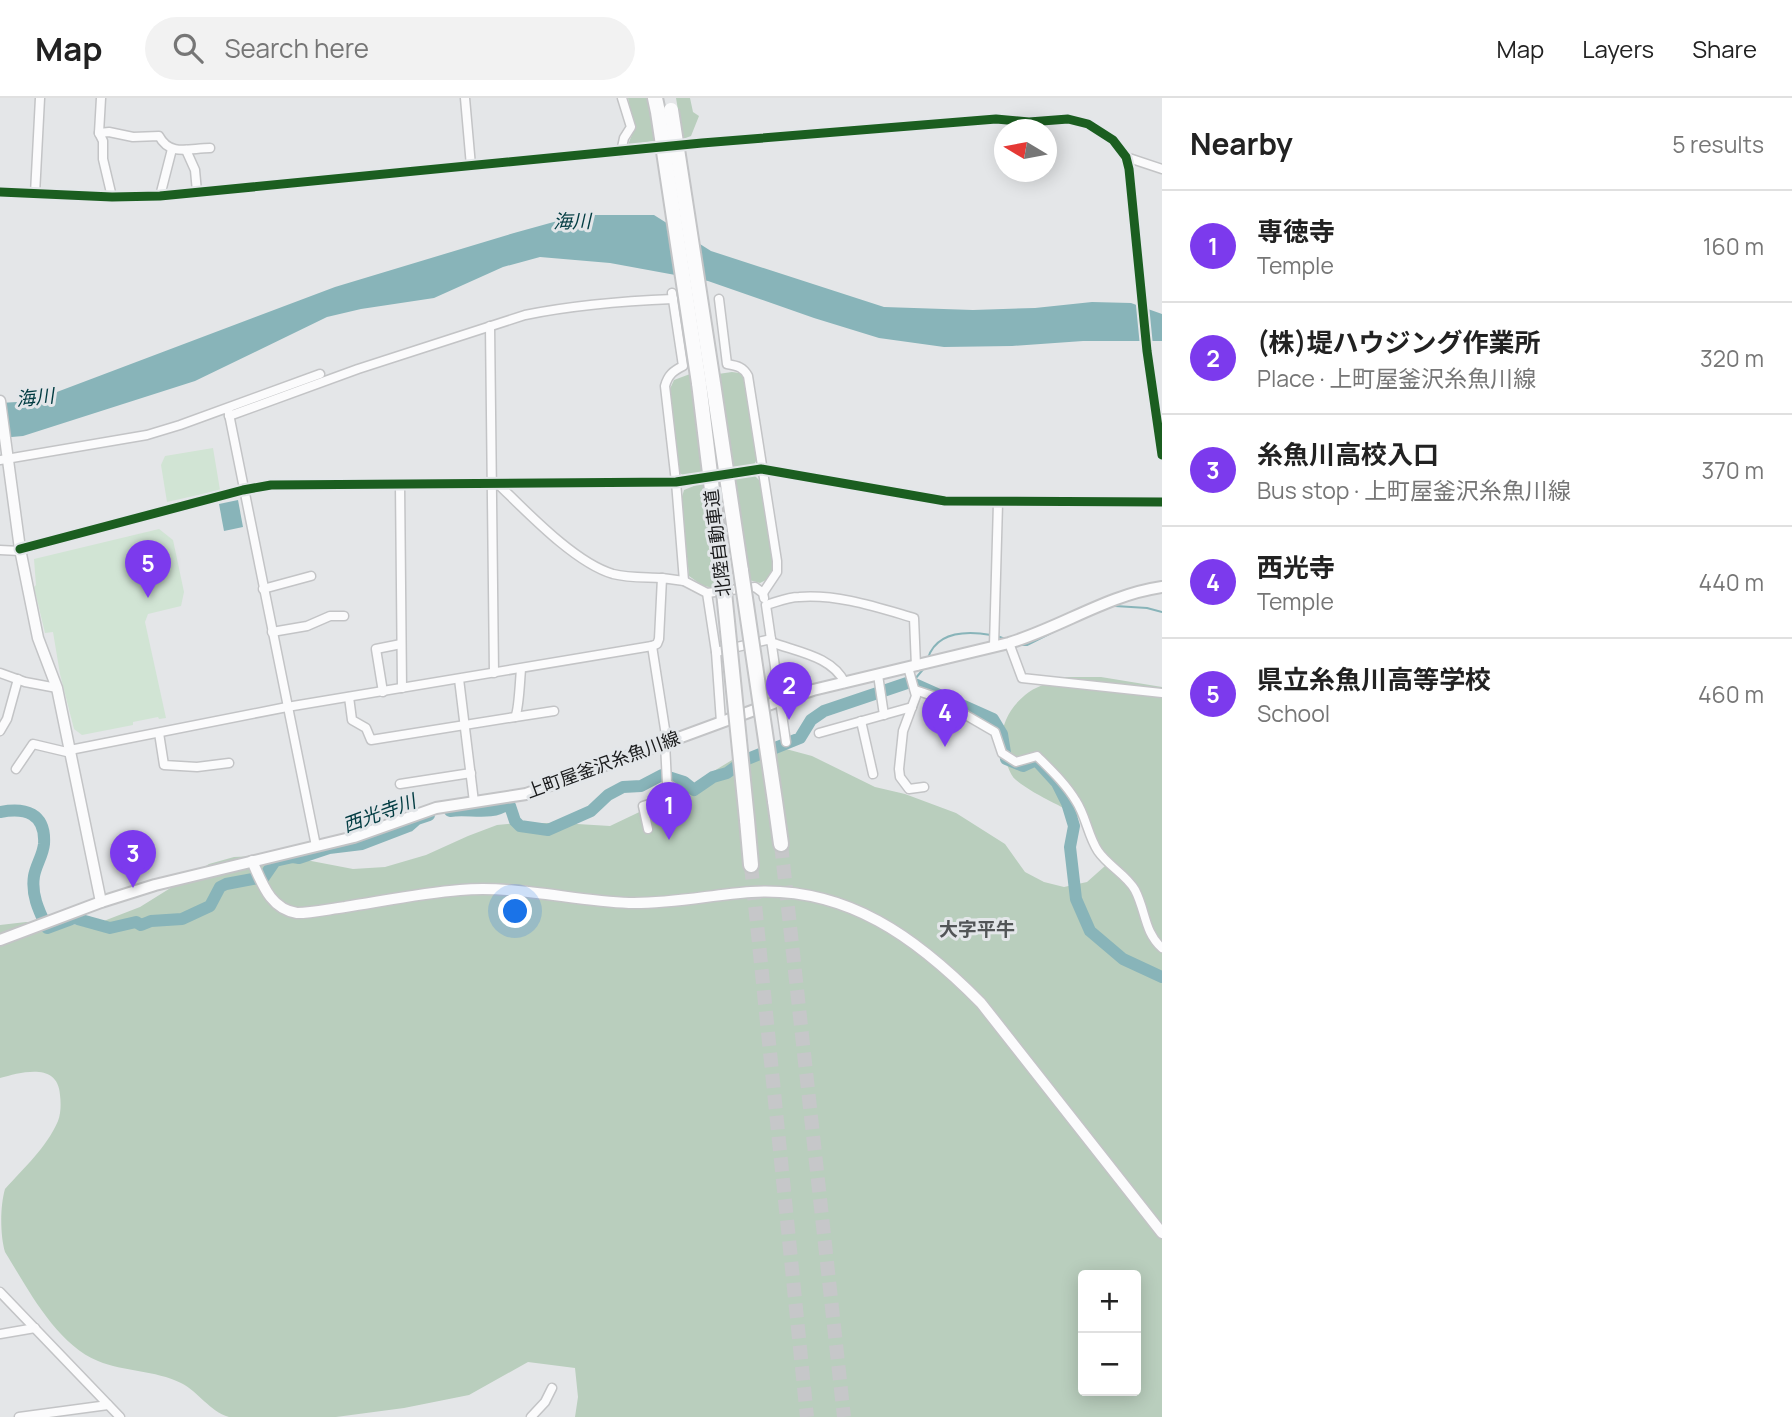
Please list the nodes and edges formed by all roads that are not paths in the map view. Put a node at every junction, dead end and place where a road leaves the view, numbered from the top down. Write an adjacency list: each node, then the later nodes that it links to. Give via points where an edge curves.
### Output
1 (40, 98): 16 (street)
2 (101, 98): 6 (street)
3 (465, 98): 12 (street)
4 (622, 98): 10 (street, via 631,127)
5 (663, 104): 24 (highway, 北陸自動車道, bridge)
6 (99, 133): 8 (street, via 159,136); 18 (street)
7 (210, 148): 9 (street)
8 (172, 149): 9 (street); 17 (street)
9 (187, 150): 15 (street)
10 (621, 152): 11 (street, via 996,118 1029,122 1069,119 1088,124 1113,140); 12 (street)
11 (1126, 157): 13 (street); 27 (street)
12 (471, 166): 15 (street)
13 (1162, 169)
14 (0, 192): 16 (street)
15 (197, 192): 17 (street)
16 (35, 194): 18 (street)
17 (160, 196): 18 (street)
18 (112, 197)
19 (719, 299): 21 (street)
20 (490, 326): 22 (street, via 552,309 672,296); 26 (street); 34 (street)
21 (727, 364): 22 (street); 29 (street, via 738,366 748,376)
22 (683, 366): 32 (street, via 674,370 665,386)
23 (320, 374): 26 (street)
24 (706, 383): 93 (highway, 北陸自動車道, bridge, via 741,570); 96 (highway, 北陸自動車道, bridge)
25 (0, 401): 28 (street)
26 (228, 412): 28 (street, via 147,435); 35 (street)
27 (1162, 455)
28 (4, 460): 39 (street)
29 (761, 469): 30 (street); 36 (street, via 945,501); 46 (street, via 777,572)
30 (745, 471)
31 (691, 479): 32 (street)
32 (676, 482): 34 (street); 42 (street)
33 (400, 484): 34 (street); 35 (street, via 271,485); 52 (street)
34 (495, 484): 41 (street, via 564,545 603,570); 59 (street)
35 (243, 490): 39 (street); 44 (street)
36 (998, 502): 37 (street); 54 (street)
37 (1162, 502)
38 (0, 550): 39 (street)
39 (20, 550): 64 (street, via 38,638)
40 (310, 576): 44 (street)
41 (662, 578): 42 (street); 53 (street, via 659,639)
42 (684, 581): 45 (street)
43 (1162, 587): 51 (main road, 上町屋釜沢糸魚川線, via 1119,596)
44 (263, 589): 49 (street)
45 (707, 593): 46 (street, via 755,587); 55 (street)
46 (762, 593): 47 (street)
47 (766, 605): 50 (street); 56 (street, via 796,597 820,597 861,602 914,618)
48 (344, 616): 49 (street)
49 (272, 632): 71 (street)
50 (771, 640): 55 (street); 63 (street, via 825,660); 70 (street)
51 (1009, 643): 54 (main road, 上町屋釜沢糸魚川線); 68 (street, via 1022,678)
52 (401, 644): 65 (street); 67 (street, via 376,649)
53 (652, 646): 57 (street); 82 (street)
54 (994, 646): 56 (main road, 上町屋釜沢糸魚川線)
55 (716, 652): 77 (street)
56 (912, 666): 60 (main road, 上町屋釜沢糸魚川線); 66 (street)
57 (521, 668): 59 (street); 75 (street)
58 (0, 673): 61 (street)
59 (494, 673): 62 (street)
60 (878, 675): 63 (main road, 上町屋釜沢糸魚川線); 74 (street)
61 (18, 679): 64 (street); 79 (street)
62 (460, 679): 65 (street); 78 (street)
63 (845, 682): 70 (main road, 上町屋釜沢糸魚川線)
64 (57, 688): 84 (street)
65 (402, 688): 67 (street)
66 (915, 690): 72 (street); 99 (street, via 995,732 1002,753 1023,762 1037,756 1049,768 1078,803 1098,852 1132,886 1147,929)
67 (383, 692): 69 (street)
68 (1162, 693)
69 (349, 697): 71 (street); 78 (street, via 352,720 366,728 371,740)
70 (779, 701): 77 (main road, 上町屋釜沢糸魚川線); 83 (street)
71 (287, 707): 80 (street); 94 (street)
72 (912, 707): 74 (street); 90 (street, via 902,731 900,777 909,789)
73 (554, 711): 75 (street)
74 (884, 715): 76 (street)
75 (515, 717): 78 (street)
76 (861, 721): 81 (street); 88 (street)
77 (720, 722): 82 (main road, 上町屋釜沢糸魚川線)
78 (465, 725): 87 (street)
79 (0, 731)
80 (159, 733): 84 (street); 85 (street, via 164,765)
81 (819, 733)
82 (666, 742): 91 (main road, 上町屋釜沢糸魚川線, via 526,794); 92 (street, via 667,783 676,790 643,806)
83 (786, 742)
84 (71, 752): 86 (street, via 33,744); 97 (street)
85 (229, 763)
86 (16, 769)
87 (471, 774): 89 (street); 91 (street)
88 (873, 774)
89 (400, 784)
90 (924, 787)
91 (474, 802): 94 (main road, 上町屋釜沢糸魚川線, via 436,808 354,838)
92 (648, 829)
93 (781, 844)
94 (316, 846): 95 (main road, 上町屋釜沢糸魚川線)
95 (252, 861): 97 (main road, 上町屋釜沢糸魚川線); 100 (street, via 271,898 284,909 297,912 481,889 644,903 792,892 853,907 927,954 981,1003)
96 (751, 865)
97 (101, 902): 98 (main road, 上町屋釜沢糸魚川線)
98 (0, 940)
99 (1162, 948)
100 (1162, 1233)
101 (0, 1292): 102 (street)
102 (34, 1328): 103 (street); 105 (street)
103 (0, 1334)
104 (552, 1388): 108 (street)
105 (108, 1405): 106 (street); 107 (street)
106 (19, 1417)
107 (120, 1417)
108 (531, 1417)

